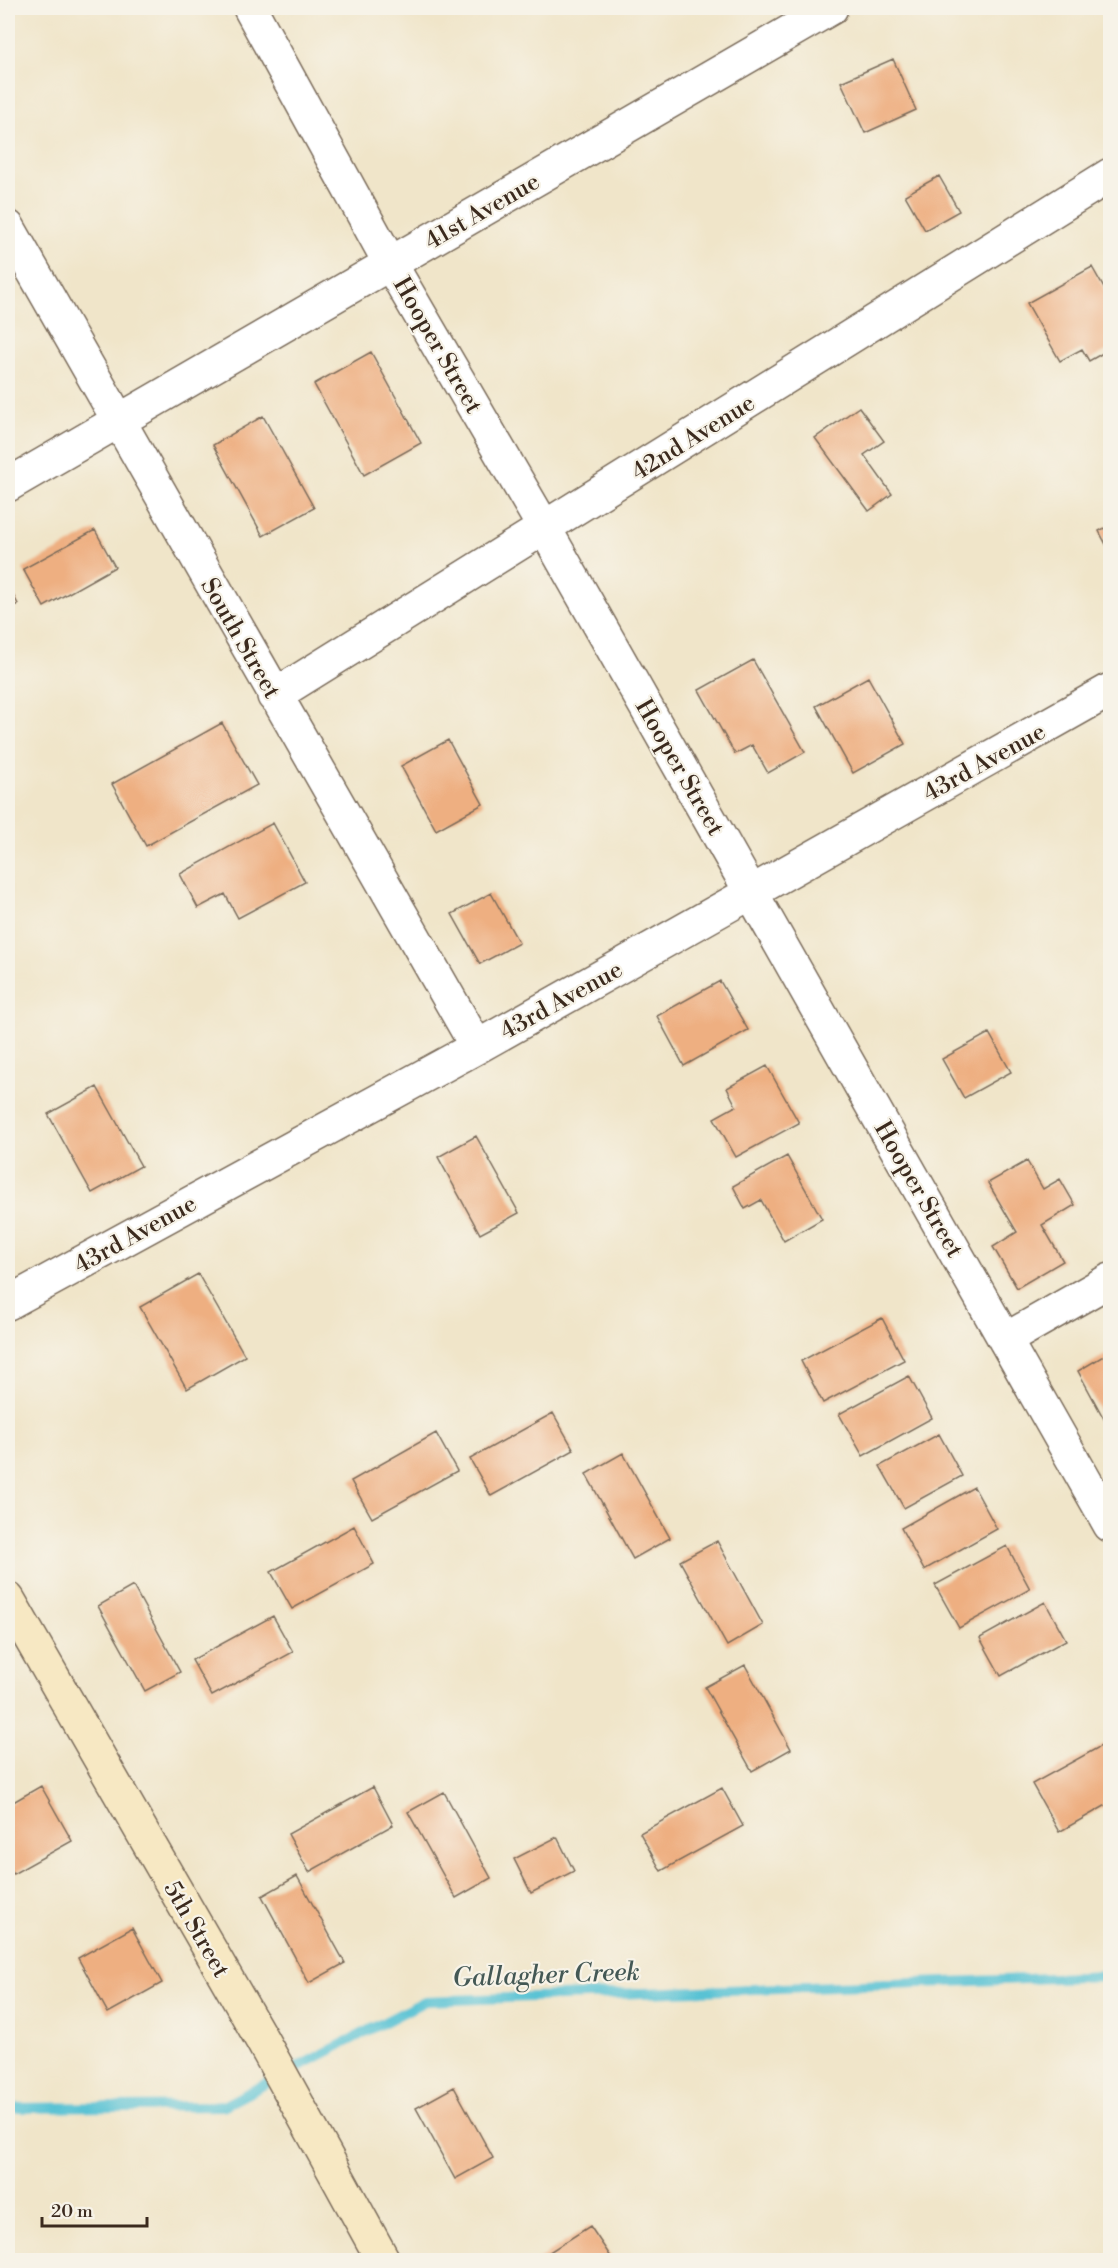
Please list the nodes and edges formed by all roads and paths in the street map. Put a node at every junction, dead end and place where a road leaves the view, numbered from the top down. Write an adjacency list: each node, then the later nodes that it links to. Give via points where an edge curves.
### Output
1 (250, 8): 5 (street, Hooper Street)
2 (831, 8): 5 (street, 41st Avenue)
3 (1110, 175): 8 (street, 42nd Avenue)
4 (8, 227): 6 (street, South Street)
5 (391, 265): 6 (street, 41st Avenue); 8 (street, Hooper Street)
6 (117, 421): 7 (street, 41st Avenue); 10 (street, South Street)
7 (8, 485)
8 (545, 529): 10 (street, 42nd Avenue); 11 (street, Hooper Street)
9 (1110, 690): 11 (street, 43rd Avenue)
10 (274, 696): 12 (street, South Street)
11 (751, 893): 12 (street, 43rd Avenue); 15 (street, Hooper Street)
12 (477, 1047): 14 (street, 43rd Avenue)
13 (1110, 1280): 15 (street)
14 (8, 1303)
15 (1005, 1340): 16 (street, Hooper Street)
16 (1110, 1525)
17 (8, 1599): 18 (street, 5th Street, via 262,2040)
18 (383, 2260)

